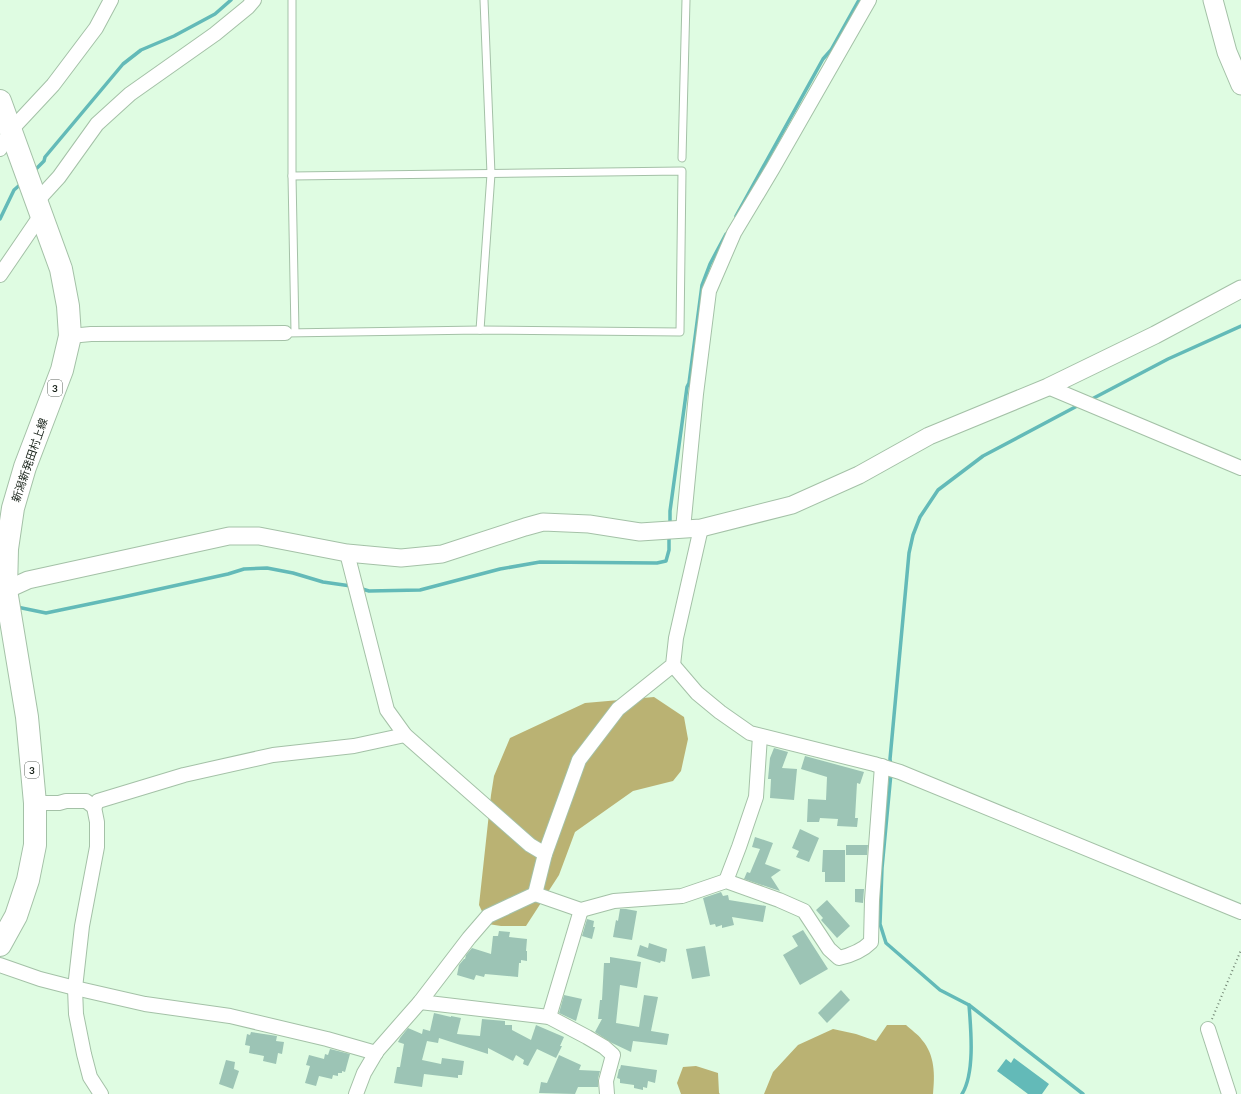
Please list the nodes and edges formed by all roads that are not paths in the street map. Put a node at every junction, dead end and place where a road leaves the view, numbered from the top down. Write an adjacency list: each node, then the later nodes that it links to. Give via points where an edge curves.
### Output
1 (111, 0): 10 (street, via 96,28)
2 (254, 0): 14 (street, via 216,34 130,94 97,124 59,177)
3 (292, 0): 13 (lane)
4 (484, 0): 12 (lane)
5 (686, 0): 11 (lane)
6 (869, 0): 24 (street, via 734,233 709,291)
7 (1213, 0): 8 (main road, via 1227,52)
8 (1241, 86)
9 (0, 101): 10 (main road, 新潟新発田村上線 / 3)
10 (9, 141): 14 (main road, 新潟新発田村上線 / 3)
11 (682, 158)
12 (491, 174): 13 (lane); 17 (lane); 17 (lane, via 682,171 680,332)
13 (292, 176): 18 (lane)
14 (37, 201): 15 (street); 19 (main road, 新潟新発田村上線 / 3, via 61,269 68,306)
15 (0, 275)
16 (1241, 289): 20 (street, via 1155,335)
17 (480, 330): 18 (lane)
18 (290, 333): 19 (street)
19 (70, 336): 22 (main road, 新潟新発田村上線 / 3, via 62,370 25,467 13,508)
20 (1048, 387): 21 (street); 23 (street, via 929,436 859,475 792,505)
21 (1241, 468)
22 (6, 515): 26 (main road, 新潟新発田村上線 / 3, via 7,549)
23 (701, 528): 24 (street); 27 (street, via 676,638)
24 (683, 529): 25 (street, via 640,532 589,524 543,522 442,554 401,558)
25 (347, 553): 26 (street, via 259,536 229,536 28,580); 28 (street, via 387,710)
26 (3, 591): 31 (main road, 新潟新発田村上線 / 3, via 27,717)
27 (673, 665): 29 (street, via 697,693 720,712 750,733); 33 (street, via 618,709 579,760)
28 (405, 735): 32 (street, via 354,746 273,755 184,775 98,801); 33 (street, via 530,845)
29 (760, 736): 30 (street); 34 (street, via 756,797)
30 (882, 766): 34 (street, via 871,942 864,948 851,956 839,958 829,948 804,911); 37 (street)
31 (35, 803): 32 (street, via 86,801); 38 (main road, 新潟新発田村上線 / 3, via 34,846 28,880 16,916)
32 (94, 807): 40 (street, via 97,847 82,926)
33 (545, 854): 35 (street)
34 (726, 881): 36 (street, via 682,896 614,901)
35 (535, 894): 36 (street); 41 (street, via 488,916)
36 (581, 910): 42 (street)
37 (1241, 912)
38 (0, 945)
39 (0, 965): 40 (street, via 40,980)
40 (76, 988): 44 (street, via 145,1004 230,1016); 45 (street, via 76,1014 84,1054 90,1077)
41 (420, 1002): 42 (street); 44 (street)
42 (549, 1017): 47 (street, via 613,1054 606,1081)
43 (1208, 1029): 48 (street)
44 (376, 1053): 46 (street, via 364,1073)
45 (101, 1094)
46 (356, 1094)
47 (607, 1094)
48 (1229, 1094)

